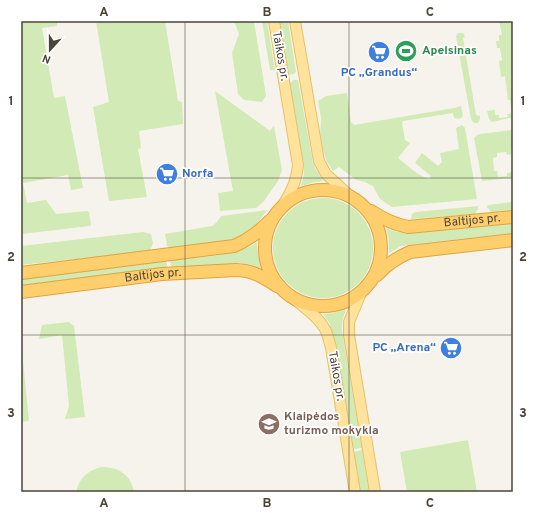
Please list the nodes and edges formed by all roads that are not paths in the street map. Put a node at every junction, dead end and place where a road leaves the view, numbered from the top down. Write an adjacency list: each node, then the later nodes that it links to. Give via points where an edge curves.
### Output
1 (274, 21): 4 (main road, Taikos pr., via 298,165 297,178)
2 (295, 21): 3 (main road, Taikos pr., via 319,161 326,174)
3 (351, 197): 4 (highway, via 331,190 310,191 295,197); 5 (highway)
4 (282, 207): 6 (highway)
5 (365, 207): 7 (highway, Baltijos pr., via 382,219 408,227); 10 (highway, via 377,226 382,248)
6 (273, 217): 9 (highway, Baltijos pr., via 253,236 234,246); 11 (highway, via 265,240 265,250 272,276)
7 (513, 217)
8 (513, 240): 10 (highway, Baltijos pr., via 410,252 387,264)
9 (21, 273)
10 (372, 280): 13 (highway)
11 (281, 288): 12 (highway, Baltijos pr., via 256,273 236,270 162,274); 14 (highway)
12 (21, 292)
13 (360, 293): 14 (highway, via 348,301 327,306 305,304); 16 (main road, Taikos pr., via 349,322 349,335)
14 (292, 297): 15 (main road, Taikos pr., via 316,317 328,336)
15 (355, 492)
16 (375, 492)

